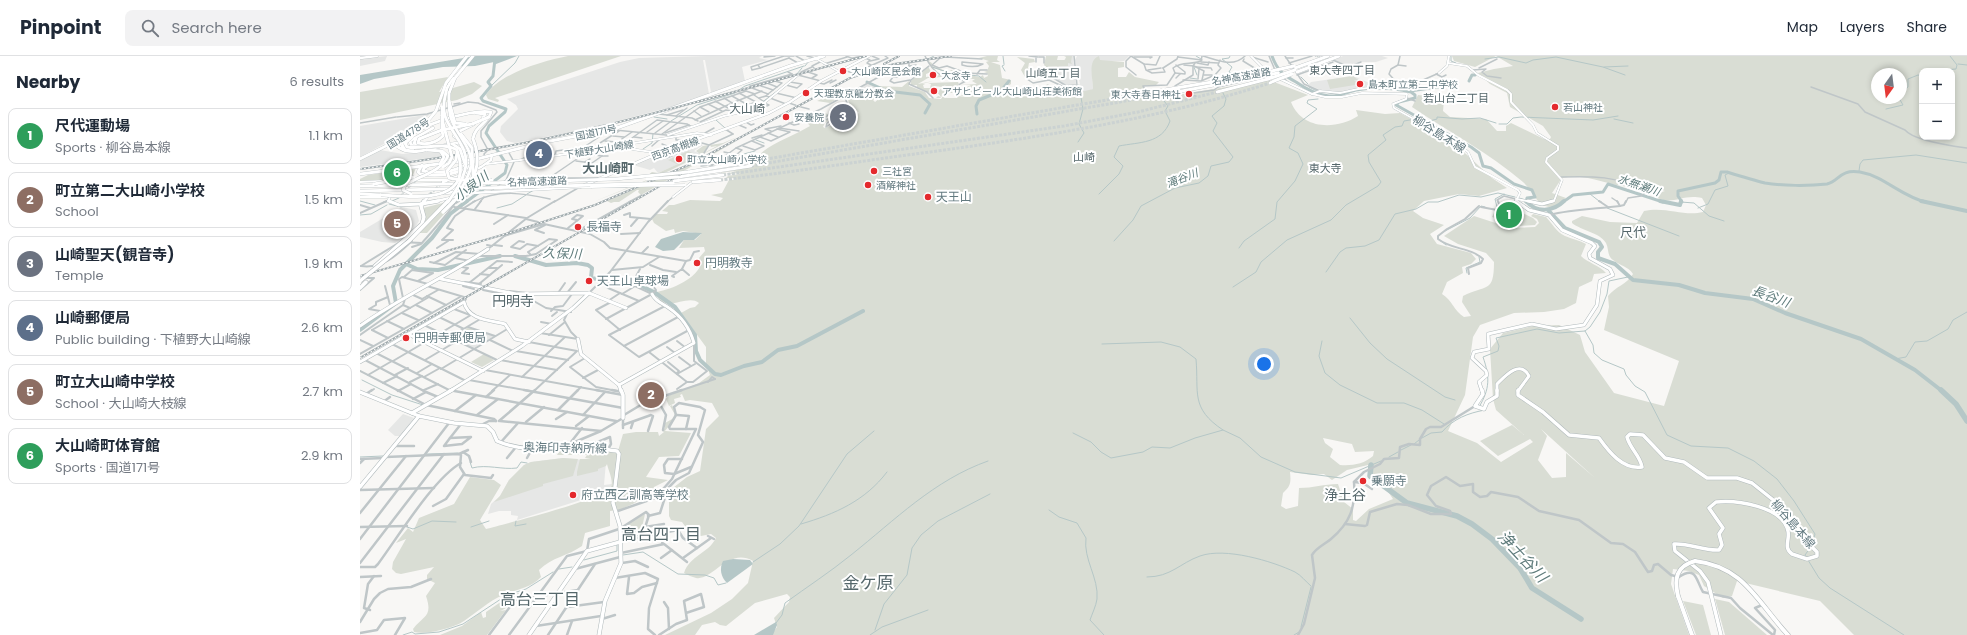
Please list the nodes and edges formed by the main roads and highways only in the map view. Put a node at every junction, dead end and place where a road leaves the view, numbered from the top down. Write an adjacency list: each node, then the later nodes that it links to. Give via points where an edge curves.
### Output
1 (377, 56): 12 (main road)
2 (467, 56): 45 (highway, 国道478号, bridge, via 448,79 435,114 426,123)
3 (472, 56): 22 (highway, bridge, via 452,78); 25 (highway, via 455,78)
4 (824, 56): 13 (highway, 国道171号)
5 (870, 56): 11 (main road, 西京高槻線)
6 (1251, 56): 27 (main road, 柳谷島本線, via 1270,75)
7 (1323, 56): 16 (highway, 名神高速道路)
8 (1328, 56): 16 (highway, 名神高速道路)
9 (1340, 56): 16 (highway, 名神高速道路)
10 (1449, 56): 15 (main road)
11 (863, 57): 17 (main road, 西京高槻線)
12 (360, 58)
13 (814, 58): 17 (main road); 44 (highway, 国道171号, via 614,129)
14 (1333, 59): 16 (highway, 名神高速道路)
15 (1448, 63): 18 (main road, via 1446,69); 70 (main road, via 1464,65 1510,92 1511,102 1540,135 1558,146 1558,150 1546,162 1561,177 1554,201 1548,204)
16 (1295, 70): 20 (highway, 名神高速道路, bridge); 23 (highway, 名神高速道路, bridge); 24 (highway, 名神高速道路, bridge); 26 (highway, 名神高速道路, bridge)
17 (838, 71): 35 (main road, 西京高槻線, via 788,104)
18 (1439, 73)
19 (797, 75): 34 (main road, via 755,108)
20 (1270, 83)
21 (1399, 85): 27 (main road, via 1340,93 1319,91)
22 (447, 88): 28 (highway, bridge, via 442,100); 32 (highway, bridge, via 444,107 446,120)
23 (1158, 91)
24 (1217, 92)
25 (449, 93): 30 (highway, bridge, via 456,122 468,124); 32 (highway, bridge, via 448,111)
26 (1166, 94)
27 (1313, 94): 70 (main road, 柳谷島本線, via 1334,98 1362,93 1408,95 1407,98 1394,103 1394,108 1465,149 1475,167 1518,190 1520,194)
28 (442, 116): 29 (highway, bridge, via 441,126 443,133 443,137 430,144 418,143 429,134 440,131 447,130 469,125); 56 (highway, bridge, via 451,155 450,162)
29 (490, 116): 31 (highway, via 489,111 475,111); 72 (highway, bridge, via 472,134 479,156 475,174 462,194)
30 (481, 119): 31 (highway, via 485,114 459,117); 38 (highway, via 455,134 454,138); 53 (highway, bridge, via 470,124 432,132 414,142 457,146 464,159)
31 (441, 124): 33 (highway); 36 (highway); 37 (highway, bridge, via 413,138 410,144 416,147 454,139); 38 (highway, bridge, via 415,133 398,146 411,152 451,142)
32 (453, 128): 53 (highway, bridge, via 466,155); 57 (highway, bridge, via 468,140 473,148 474,174 481,178); 72 (highway, bridge, via 467,145 471,165 462,188)
33 (423, 131): 36 (highway); 37 (highway, via 467,114 486,113 487,117 471,132)
34 (668, 135)
35 (711, 135): 39 (main road, 下植野大山崎線, via 699,133); 43 (main road, 西京高槻線)
36 (412, 137): 40 (highway, bridge, via 405,143 407,147); 41 (highway, bridge, via 402,143 402,147)
37 (471, 141): 49 (highway, via 476,158 472,166 461,171 432,176 418,172)
38 (465, 143): 42 (highway)
39 (614, 146): 43 (main road); 48 (main road, 下植野大山崎線)
40 (452, 147): 57 (highway, bridge, via 457,155 447,171 449,178); 63 (highway, bridge, via 460,156 462,171 459,182 452,188 428,195 381,195)
41 (423, 150): 56 (highway, bridge, via 442,151 447,154 447,159 440,167); 63 (highway, bridge, via 440,152 444,159 436,167 415,177)
42 (470, 150): 47 (highway, via 470,160 463,166 430,173 423,171); 51 (highway, via 466,156 458,159 416,163)
43 (659, 153): 62 (main road, 西京高槻線)
44 (493, 155): 47 (highway, 国道171号); 48 (main road)
45 (361, 159)
46 (761, 160): 55 (highway, 名神高速道路, bridge, via 688,172 628,178)
47 (433, 164): 49 (highway, 国道171号)
48 (487, 164): 59 (main road)
49 (422, 165): 51 (highway, 国道171号)
50 (751, 166): 61 (highway, 名神高速道路, bridge, via 678,177)
51 (375, 172): 52 (highway, 国道171号)
52 (360, 174)
53 (465, 174): 76 (highway, bridge, via 454,195 440,212)
54 (723, 175): 60 (highway, 名神高速道路)
55 (549, 179): 57 (highway, bridge); 61 (highway, 名神高速道路, bridge)
56 (417, 180): 59 (main road); 61 (highway, bridge, via 404,186 404,191 414,194 444,192); 63 (main road)
57 (496, 180)
58 (720, 180): 60 (highway, 名神高速道路)
59 (444, 181)
60 (673, 182): 61 (highway, 名神高速道路, bridge); 64 (highway, 名神高速道路, bridge)
61 (485, 185): 63 (highway, 名神高速道路); 63 (highway, 名神高速道路, via 420,190); 64 (highway, 名神高速道路, bridge)
62 (580, 187): 64 (main road, 西京高槻線); 69 (main road, bridge, via 690,184)
63 (360, 188)
64 (534, 188): 71 (main road, 西京高槻線, via 472,193)
65 (430, 194): 71 (main road)
66 (400, 196): 68 (main road)
67 (360, 197): 68 (main road)
68 (390, 197): 71 (main road, via 388,201 399,205)
69 (673, 197)
70 (1516, 199): 98 (main road, 柳谷島本線, via 1530,212 1550,215 1562,230 1593,244 1595,248 1589,254 1590,258 1610,269 1613,275 1600,281 1597,305 1584,326 1556,329 1532,324 1488,334 1486,336 1489,349 1474,352 1472,355 1487,375 1479,382 1483,394 1475,406 1483,409 1487,402 1497,396 1497,384 1504,376 1513,369 1521,369 1529,376 1518,395 1543,412 1569,435 1599,438 1616,458 1637,468 1642,467 1642,463 1627,437 1630,434 1640,434 1648,438 1665,458 1688,464 1707,478 1737,478 1752,483 1777,503 1817,552 1817,556 1799,558 1788,551 1788,529 1770,512 1743,502 1712,503 1709,508 1723,528 1718,534 1721,548 1712,551 1674,544 1678,554 1703,574 1712,594)
71 (421, 204): 74 (main road, via 423,222)
72 (443, 212): 76 (highway, bridge)
73 (488, 247): 75 (main road, via 463,267)
74 (375, 266)
75 (441, 279): 79 (main road, via 526,295); 82 (main road, via 403,298)
76 (360, 282)
77 (366, 282): 78 (main road)
78 (360, 289)
79 (589, 293): 81 (main road); 85 (main road, via 569,313)
80 (653, 293): 88 (main road, via 656,302 678,317 689,330 694,343)
81 (626, 308)
82 (360, 326)
83 (408, 334): 85 (main road, via 464,302 466,310 471,315 502,323 509,328 515,339); 86 (main road); 87 (main road)
84 (578, 340): 88 (main road, via 581,354)
85 (529, 342): 87 (main road)
86 (360, 362)
87 (484, 371): 90 (main road)
88 (619, 385): 92 (main road)
89 (360, 392): 90 (main road)
90 (412, 413): 91 (main road)
91 (419, 416): 93 (main road); 94 (main road, 奥海印寺納所線, via 482,425 489,428 500,443 516,447 591,447 615,450 619,454 613,496)
92 (623, 417)
93 (360, 489)
94 (620, 542): 95 (main road, via 586,551); 96 (main road, 奥海印寺納所線, via 620,563 605,601)
95 (529, 635)
96 (599, 635)
97 (1692, 635): 99 (main road, bridge, via 1678,596 1675,578 1678,569 1684,563 1695,561 1712,563 1733,573 1748,586)
98 (1721, 635)
99 (1788, 635)

